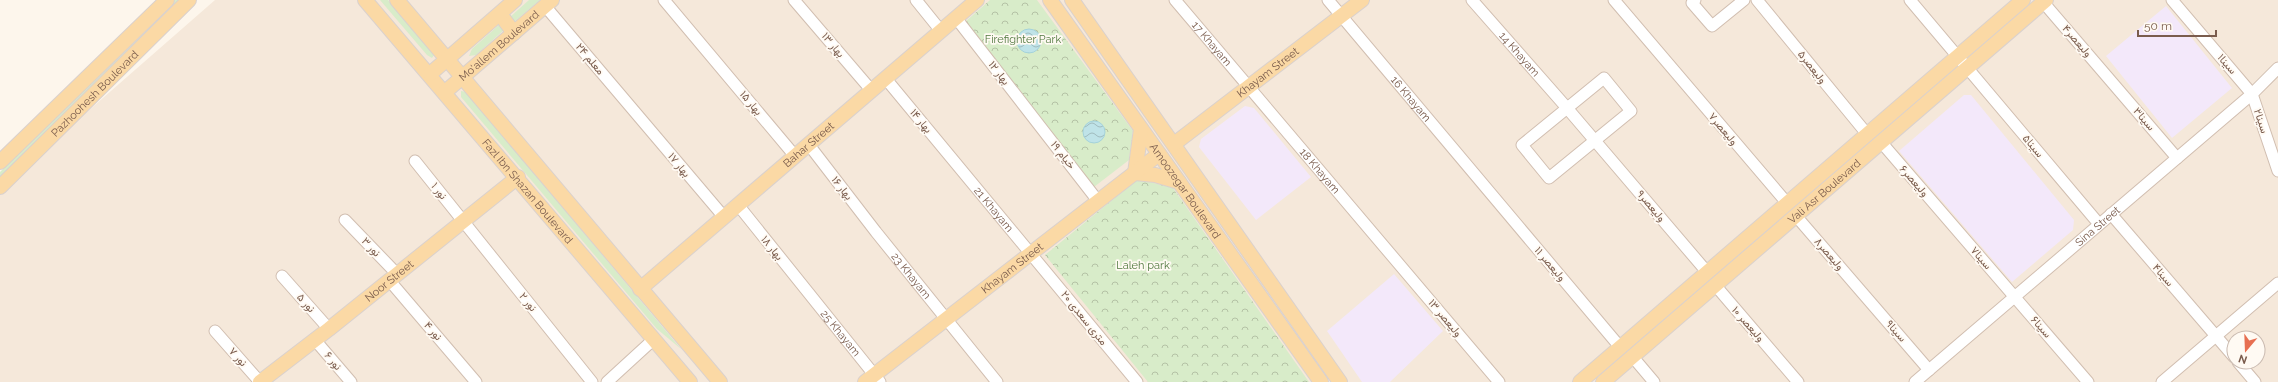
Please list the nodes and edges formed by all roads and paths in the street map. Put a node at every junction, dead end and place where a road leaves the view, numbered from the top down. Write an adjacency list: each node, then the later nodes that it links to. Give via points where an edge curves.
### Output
1 (166, 0): 57 (main road, Pazhoohesh Boulevard)
2 (189, 0): 64 (main road, Pazhoohesh Boulevard)
3 (365, 0): 36 (main road, Fazl Ibn Shazan Boulevard)
4 (397, 0): 33 (main road, Fazl Ibn Shazan Boulevard)
5 (515, 0): 25 (main road)
6 (664, 0): 54 (street, بهار ۱۵)
7 (794, 0): 41 (street, بهار ۱۳)
8 (916, 0): 28 (street)
9 (977, 0): 27 (main road, Bahar Street)
10 (1050, 0): 31 (main road, Amoozegar Boulevard)
11 (1072, 0): 30 (main road, Amoozegar Boulevard)
12 (1174, 0): 40 (street, 17 Khayam)
13 (1328, 0): 26 (street, 16 Khayam)
14 (1362, 0): 26 (main road, Khayam Street)
15 (1472, 0): 44 (street, 14 Khayam)
16 (1614, 0): 66 (street, ولیعصر۷)
17 (1695, 0): 18 (street, via 1692,2 1712,26)
18 (1744, 0)
19 (1757, 0): 48 (street, ولیعصر۵)
20 (1910, 0): 32 (street, سینا۵)
21 (2022, 0): 32 (main road, Vali Asr Boulevard)
22 (2172, 0): 43 (street, سینا۱)
23 (2045, 1): 34 (main road, Vali Asr Boulevard); 39 (street, ولیعصر۴)
24 (548, 3): 29 (main road, Mo'allem Boulevard); 46 (street, معلم ۲۴)
25 (500, 14): 29 (main road); 33 (main road)
26 (1342, 15): 40 (main road, Khayam Street); 62 (street, 16 Khayam)
27 (956, 18): 28 (main road, Bahar Street); 45 (street, بهار ۱۲)
28 (942, 31): 38 (main road, Bahar Street)
29 (514, 33): 37 (main road, Mo'allem Boulevard)
30 (1104, 44): 31 (main road); 52 (main road, Amoozegar Boulevard)
31 (1088, 54): 47 (main road, Amoozegar Boulevard)
32 (1957, 57): 34 (street, سینا۵); 48 (main road, Vali Asr Boulevard)
33 (447, 59): 36 (main road); 37 (main road, Fazl Ibn Shazan Boulevard)
34 (1967, 68): 50 (main road, Vali Asr Boulevard); 74 (street, سینا۵)
35 (2278, 68): 43 (street, Sina Street)
36 (430, 74): 42 (main road, Fazl Ibn Shazan Boulevard)
37 (462, 78): 42 (main road, Mo'allem Boulevard); 85 (main road, Fazl Ibn Shazan Boulevard)
38 (886, 79): 41 (main road, Bahar Street); 58 (street, بهار ۱۴)
39 (2110, 80): 55 (street, سینا۳)
40 (1248, 87): 52 (main road, Khayam Street); 79 (street, 18 Khayam)
41 (872, 91): 51 (main road, Bahar Street)
42 (445, 92): 61 (main road, Fazl Ibn Shazan Boulevard)
43 (2252, 94): 55 (street, Sina Street); 59 (street, سینا۲)
44 (1567, 108): 49 (street, 14 Khayam); 49 (street, via 1604,78 1631,111); 49 (street, via 1522,145 1548,178)
45 (1027, 109): 65 (street, خیام ۱۹)
46 (634, 112): 70 (street, بهار ۱۷)
47 (1141, 129): 53 (main road, Amoozegar Boulevard); 60 (main road)
48 (1867, 134): 66 (main road, Vali Asr Boulevard)
49 (1595, 140): 80 (street, ولیعصر۹)
50 (1881, 142): 69 (main road, Vali Asr Boulevard); 72 (street, ولیعصر۶)
51 (809, 144): 54 (main road, Bahar Street); 75 (street, بهار ۱۶)
52 (1174, 144): 92 (main road, Amoozegar Boulevard)
53 (1159, 154): 60 (main road, Khayam Street); 63 (main road, Amoozegar Boulevard)
54 (795, 156): 67 (main road, Bahar Street)
55 (2178, 158): 68 (street, Sina Street)
56 (415, 161): 73 (street, نور ۱)
57 (0, 162)
58 (957, 164): 77 (street, 21 Khayam)
59 (2278, 171)
60 (1136, 173): 63 (main road); 65 (main road, Khayam Street)
61 (518, 177): 73 (main road, Noor Street); 94 (main road, Fazl Ibn Shazan Boulevard)
62 (1481, 181): 97 (street, ولیعصر ۱۱)
63 (1179, 182): 96 (main road, Amoozegar Boulevard)
64 (0, 187)
65 (1098, 201): 77 (main road, Khayam Street)
66 (1787, 203): 76 (main road, Vali Asr Boulevard)
67 (738, 205): 70 (main road, Bahar Street); 86 (street, بهار ۱۸)
68 (2111, 214): 74 (street, Sina Street); 93 (street, سینا۴)
69 (1796, 216): 78 (main road, Vali Asr Boulevard); 87 (street, ولیعصر۸)
70 (724, 217): 85 (main road, Bahar Street)
71 (345, 220): 82 (street, نور ۳)
72 (1948, 220): 88 (street, سینا۷)
73 (464, 222): 82 (main road, Noor Street); 109 (street, نور ۲)
74 (2099, 224): 88 (street, Sina Street)
75 (876, 232): 89 (street, 23 Khayam)
76 (1743, 241): 78 (main road); 80 (main road, Vali Asr Boulevard)
77 (1031, 253): 89 (main road, Khayam Street); 113 (street, ۲۰ متری سعدی)
78 (1753, 253): 84 (main road, Vali Asr Boulevard)
79 (1390, 255): 116 (street, ولیعصر ۱۳)
80 (1707, 272): 97 (main road, Vali Asr Boulevard)
81 (282, 276): 90 (street, نور ۵)
82 (393, 277): 90 (main road, Noor Street); 108 (street, نور ۴)
83 (2278, 283): 93 (street)
84 (1715, 285): 99 (main road, Vali Asr Boulevard); 119 (street, ولیعصر ۱۰)
85 (640, 289): 100 (main road, Fazl Ibn Shazan Boulevard)
86 (806, 290): 104 (street, 25 Khayam)
87 (1862, 293): 101 (street, سینا۹)
88 (2014, 297): 101 (street, Sina Street); 121 (street, سینا۶)
89 (947, 319): 104 (main road, Khayam Street); 112 (street, 23 Khayam)
90 (329, 329): 95 (main road, Noor Street)
91 (215, 331): 106 (street, نور ۷)
92 (1304, 331): 96 (main road); 115 (main road, Amoozegar Boulevard)
93 (2216, 336): 98 (street, سینا۴); 122 (street)
94 (654, 339): 103 (main road, Fazl Ibn Shazan Boulevard); 110 (street)
95 (315, 340): 106 (main road, Noor Street); 107 (street, نور ۶)
96 (1291, 340): 114 (main road, Amoozegar Boulevard)
97 (1620, 347): 105 (main road, Vali Asr Boulevard)
98 (2226, 348)
99 (1632, 356): 117 (main road, Vali Asr Boulevard); 118 (street)
100 (701, 359): 103 (main road); 111 (main road, Fazl Ibn Shazan Boulevard)
101 (1929, 370): 120 (street, Sina Street)
102 (2245, 370): 123 (street)
103 (687, 379)
104 (873, 380)
105 (1585, 380)
106 (260, 382)
107 (351, 382)
108 (476, 382)
109 (592, 382)
110 (607, 382)
111 (720, 382)
112 (997, 382)
113 (1137, 382)
114 (1321, 382)
115 (1340, 382)
116 (1499, 382)
117 (1603, 382)
118 (1654, 382)
119 (1798, 382)
120 (1915, 382)
121 (2088, 382)
122 (2162, 382)
123 (2255, 382)

